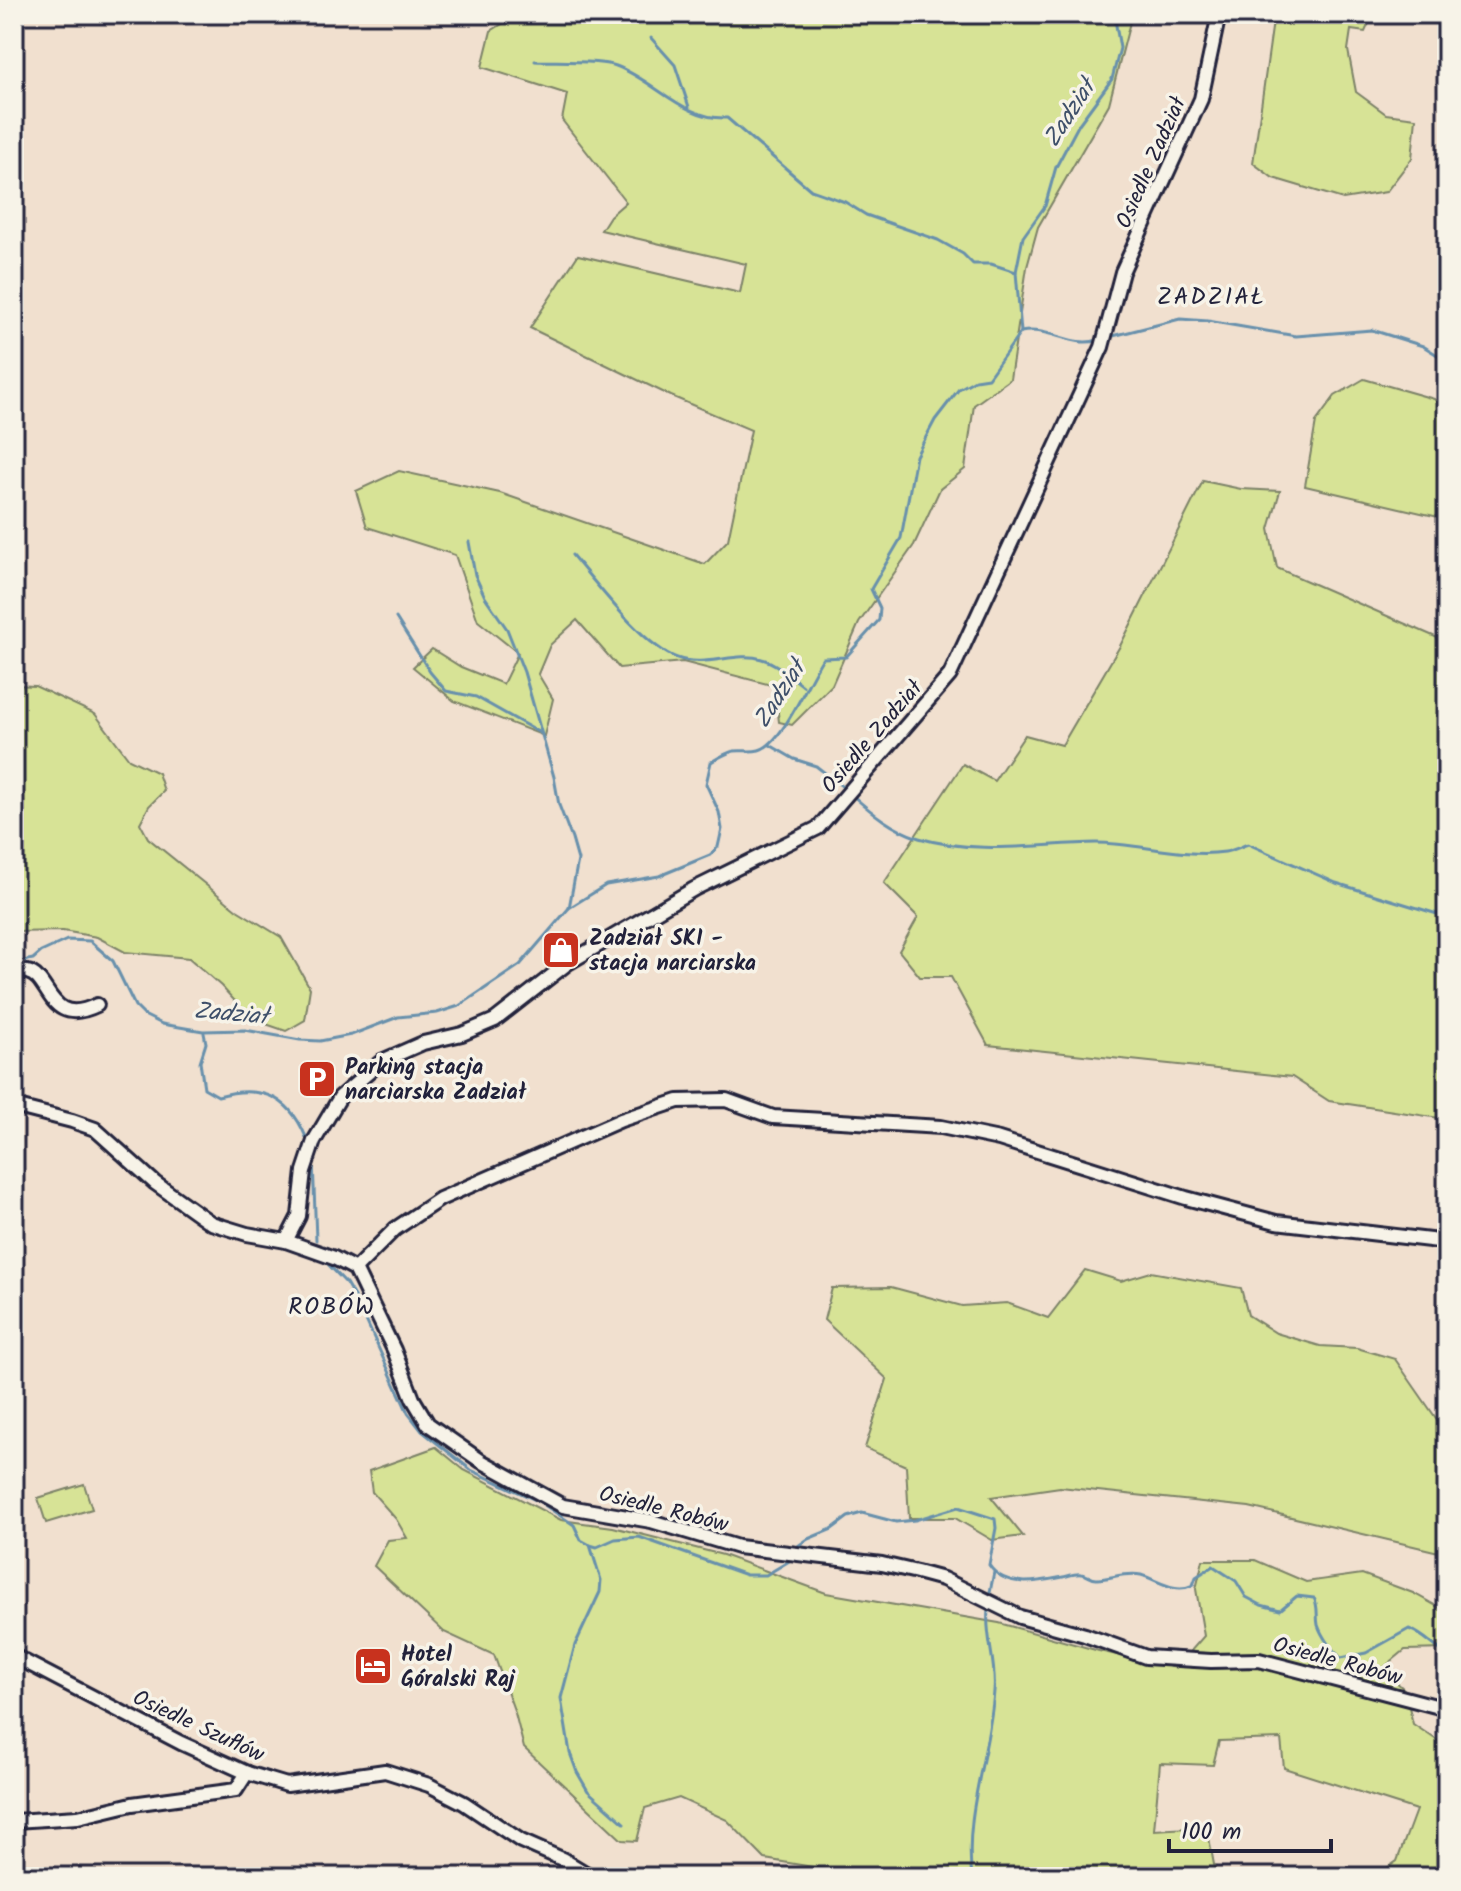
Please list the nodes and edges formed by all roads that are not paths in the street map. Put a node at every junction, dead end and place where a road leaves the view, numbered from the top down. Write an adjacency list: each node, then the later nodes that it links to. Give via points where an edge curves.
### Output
1 (1219, 14): 5 (street, Osiedle Zadział, via 1201,99 1122,272 1102,347 950,675 818,828 694,889 568,963 495,1020 382,1061 340,1097 314,1141 305,1164 302,1204)
2 (14, 974): 3 (street, via 33,974 61,1007 72,1011)
3 (97, 1005)
4 (14, 1106): 5 (street, via 95,1129 155,1183 211,1223)
5 (286, 1241): 7 (street)
6 (1447, 1242): 7 (street, via 1276,1222 999,1139 941,1127 773,1117 726,1100 678,1101 621,1120 440,1199 395,1229)
7 (355, 1269): 9 (street, Osiedle Robów, via 428,1424 481,1461 563,1506 651,1521 738,1547 917,1572 1020,1617 1146,1657 1259,1660)
8 (14, 1656): 10 (street, Osiedle Szuflów)
9 (1447, 1709)
10 (247, 1773): 11 (street, via 236,1790 78,1817); 12 (street, Osiedle Szuflów, via 287,1785 385,1771 429,1785)
11 (14, 1821)
12 (592, 1877)

